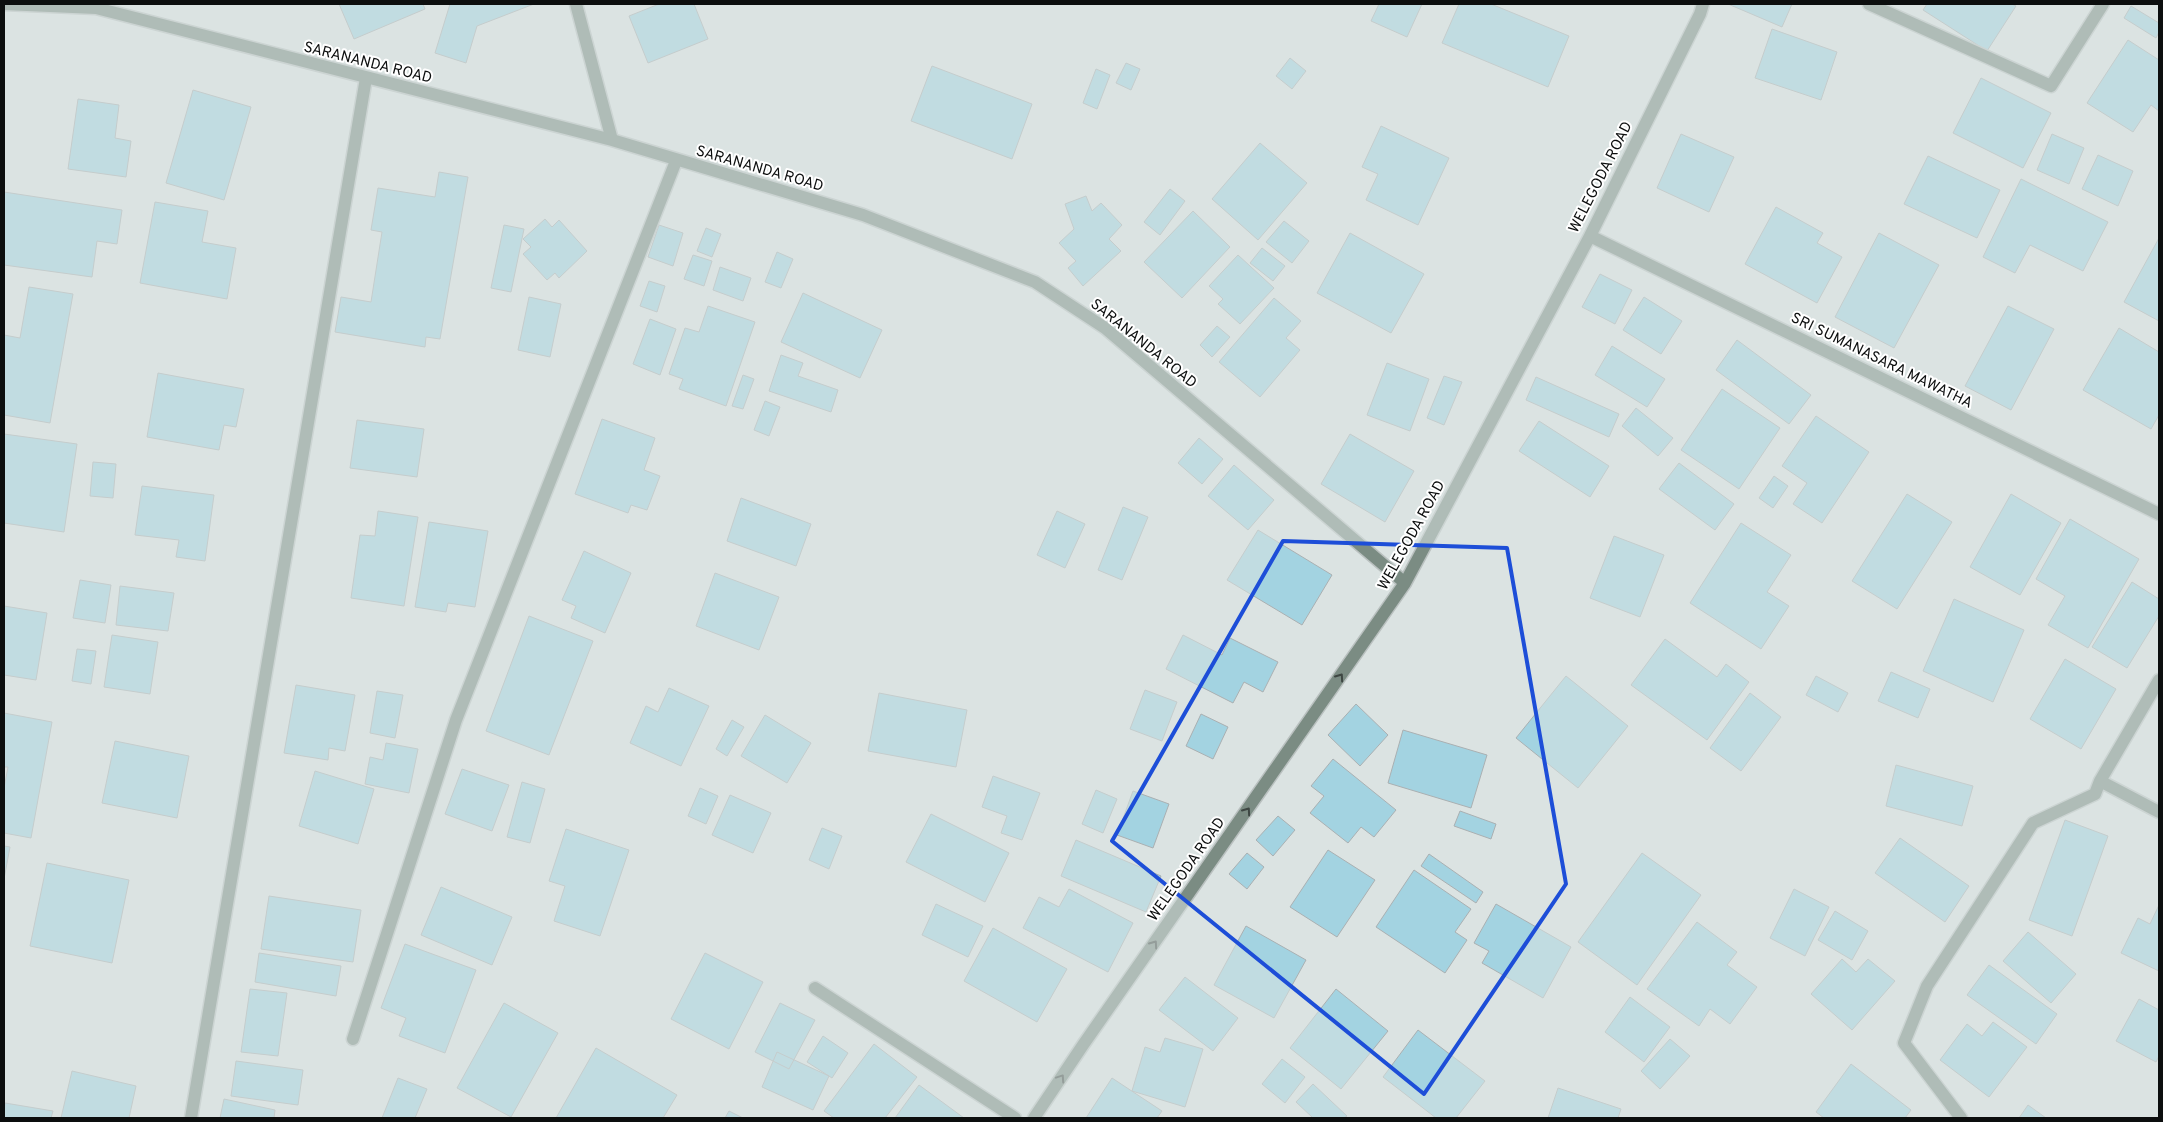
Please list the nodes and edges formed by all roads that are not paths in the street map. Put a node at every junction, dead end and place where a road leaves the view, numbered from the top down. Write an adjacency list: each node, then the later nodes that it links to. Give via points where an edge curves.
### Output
1 (4, 4): 6 (street, SARANANDA ROAD, via 96,8)
2 (576, 4): 7 (street)
3 (1703, 4): 9 (street, WELEGODA ROAD)
4 (1869, 4): 5 (street, via 2051,86)
5 (2103, 4)
6 (366, 78): 7 (street, SARANANDA ROAD); 17 (street)
7 (612, 140): 8 (street, SARANANDA ROAD)
8 (676, 161): 11 (street, SARANANDA ROAD, via 862,215 1035,282 1105,328); 16 (street, via 456,720)
9 (1590, 236): 10 (street, SRI SUMANASARA MAWATHA); 11 (street, WELEGODA ROAD)
10 (2159, 514)
11 (1405, 583): 19 (street, WELEGODA ROAD, one-way to 11)
12 (2159, 680): 13 (street)
13 (2100, 781): 14 (street); 20 (street, via 2095,794 2033,823 1924,994 1904,1043)
14 (2159, 812)
15 (815, 988): 18 (street)
16 (353, 1039)
17 (191, 1118)
18 (1015, 1118)
19 (1034, 1118)
20 (1961, 1118)

